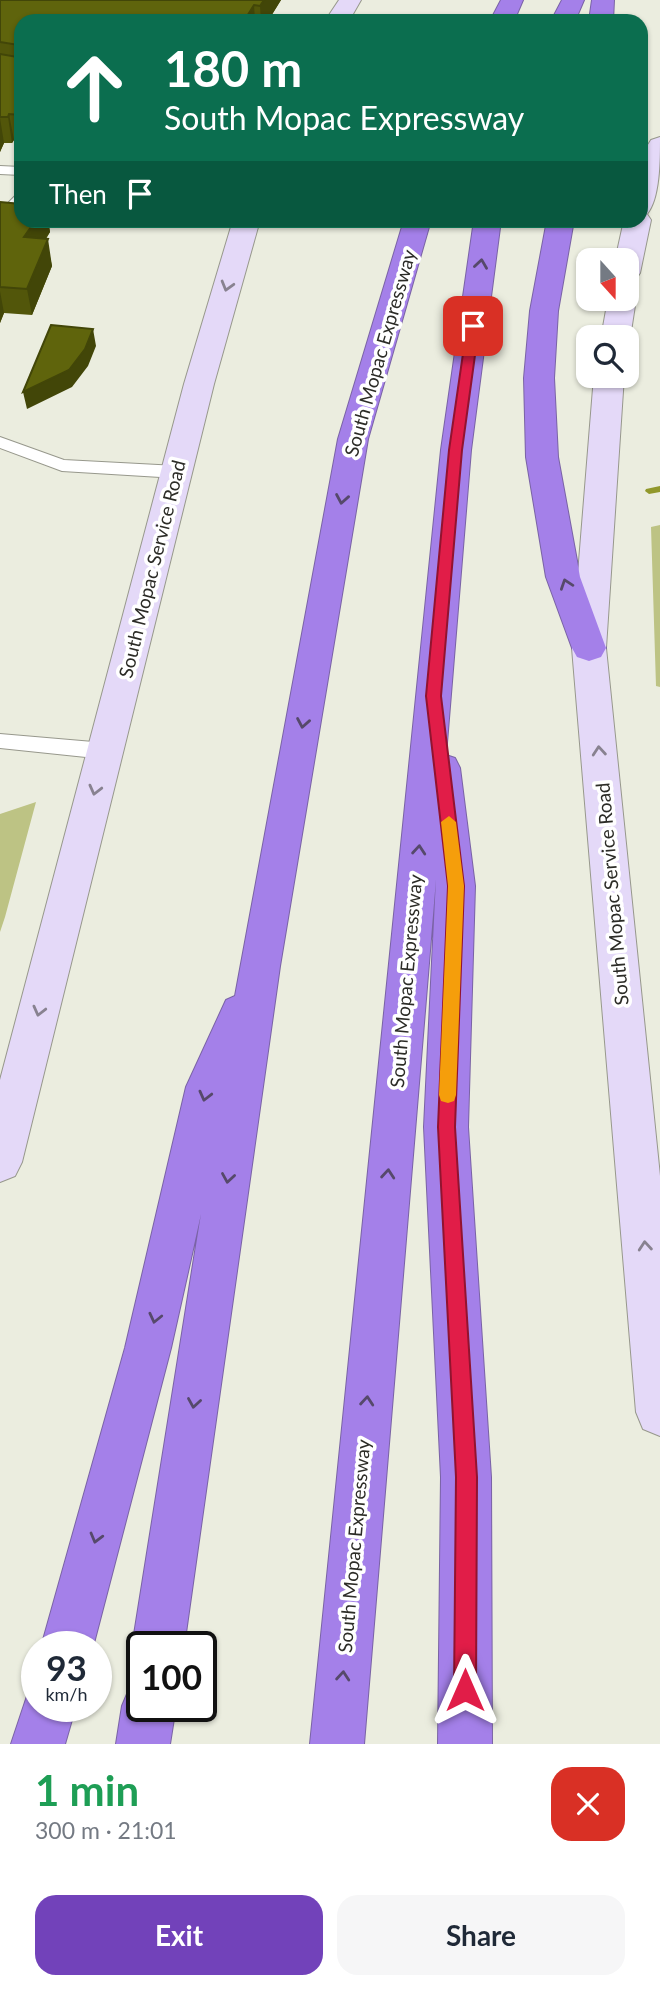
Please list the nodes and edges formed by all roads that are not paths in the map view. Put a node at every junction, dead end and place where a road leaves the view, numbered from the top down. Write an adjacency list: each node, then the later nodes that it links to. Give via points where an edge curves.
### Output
1 (660, 145): 2 (main road)
2 (648, 183)
3 (14, 206): 4 (lane, via 7,215)
4 (0, 215)
5 (245, 228): 13 (main road, South Mopac Service Road, one-way to 13)
6 (416, 228): 18 (highway, South Mopac Expressway, one-way to 18, via 353,439)
7 (487, 228): 15 (highway, South Mopac Expressway, one-way to 7, via 456,450)
8 (559, 228): 14 (highway, one-way to 8, via 563,577 542,457 539,377 544,310)
9 (636, 228): 10 (main road)
10 (632, 248)
11 (608, 388): 14 (main road, South Mopac Service Road)
12 (0, 442): 13 (lane, via 62,465)
13 (177, 472): 17 (main road, South Mopac Service Road)
14 (589, 648): 20 (main road, South Mopac Service Road, one-way to 14)
15 (433, 696): 27 (highway, South Mopac Expressway, one-way to 15); 28 (highway, via 456,886 446,1127 466,1477)
16 (0, 741): 17 (lane)
17 (106, 751): 19 (main road, South Mopac Service Road, one-way to 19)
18 (260, 965): 21 (highway, one-way to 21, via 207,1087 148,1349); 22 (highway, South Mopac Expressway, one-way to 22)
19 (0, 1162)
20 (660, 1412)
21 (70, 1631)
22 (160, 1631)
23 (44, 1722): 25 (highway)
24 (146, 1722): 26 (highway)
25 (38, 1744)
26 (143, 1744)
27 (337, 1744)
28 (465, 1744)

